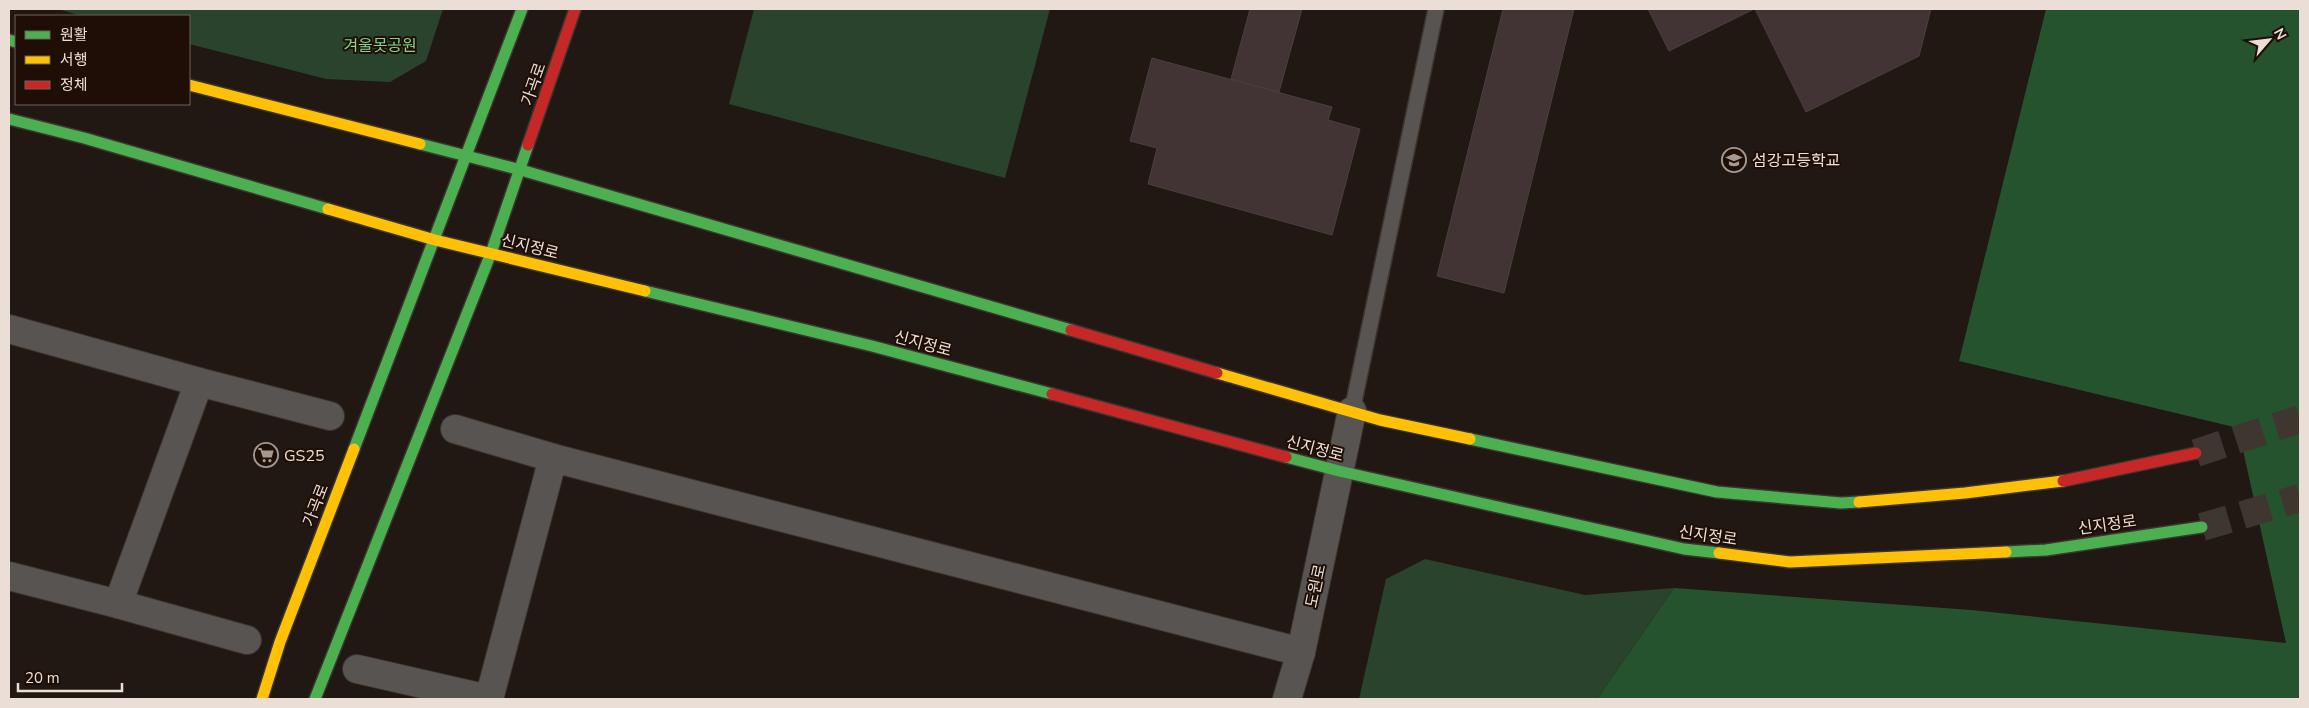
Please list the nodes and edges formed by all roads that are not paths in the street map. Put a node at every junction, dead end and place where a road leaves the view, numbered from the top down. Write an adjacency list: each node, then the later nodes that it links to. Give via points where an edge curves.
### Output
1 (522, 9): 6 (street)
2 (575, 9): 7 (street, 가곡로)
3 (1436, 9): 12 (lane)
4 (190, 86): 6 (street)
5 (9, 119): 8 (street, 신지정로)
6 (466, 155): 7 (street); 8 (street, 가곡로)
7 (521, 170): 9 (street, 가곡로); 12 (street)
8 (435, 240): 9 (street, 신지정로); 24 (street, 가곡로, via 280,642)
9 (491, 253): 17 (street, 신지정로, via 872,346); 25 (street)
10 (9, 329): 11 (street)
11 (199, 382): 13 (street); 20 (street)
12 (1352, 411): 15 (street, via 1389,422 1717,492 1840,503 2078,479); 17 (street, 도원로)
13 (330, 416)
14 (455, 429): 16 (street)
15 (2196, 453)
16 (553, 458): 22 (street); 26 (street)
17 (1339, 471): 18 (street, 신지정로, via 1684,550 1790,562 2046,550); 22 (street, 도원로)
18 (2202, 527)
19 (9, 576): 20 (street)
20 (118, 604): 21 (street)
21 (247, 640)
22 (1301, 652): 27 (street, 도원로)
23 (357, 669): 26 (street)
24 (262, 699)
25 (316, 699)
26 (488, 699)
27 (1287, 699)

